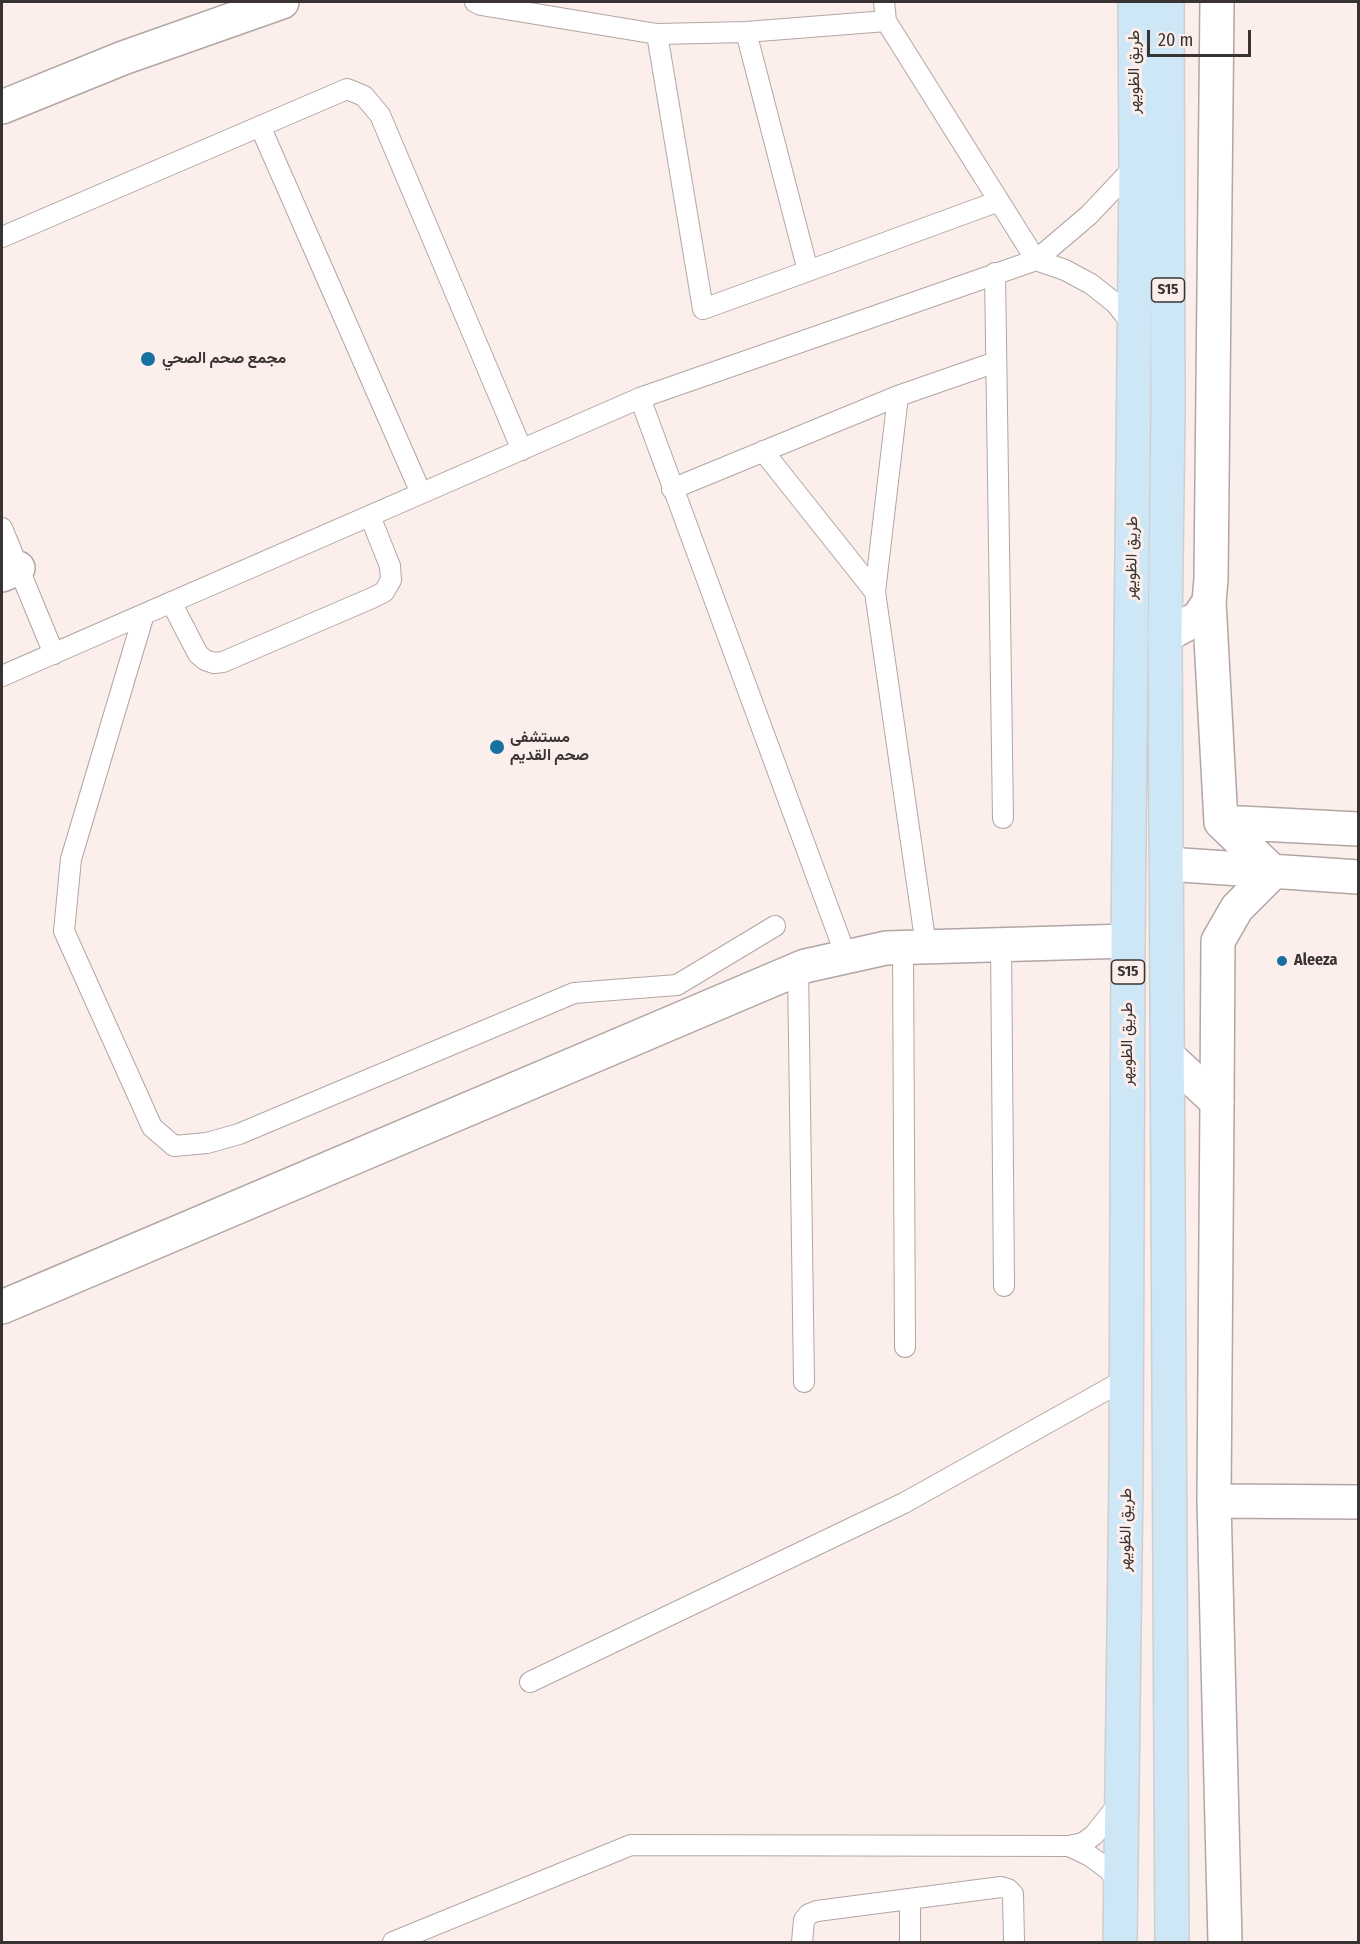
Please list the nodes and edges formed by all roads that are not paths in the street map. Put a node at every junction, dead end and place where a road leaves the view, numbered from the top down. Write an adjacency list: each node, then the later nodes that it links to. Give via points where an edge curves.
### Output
1 (282, 2): 10 (street, via 123,58)
2 (475, 2): 9 (lane)
3 (884, 2): 7 (lane)
4 (1135, 2): 12 (main road, طريق الظويهر / S15)
5 (1167, 2): 33 (main road, طريق الظويهر / S15)
6 (1217, 2): 31 (street)
7 (886, 21): 8 (lane); 13 (lane)
8 (746, 32): 9 (lane); 16 (lane)
9 (657, 34): 16 (lane, via 703,309)
10 (2, 107)
11 (260, 126): 14 (lane); 22 (lane, via 347,89 364,96 380,115); 25 (lane)
12 (1136, 165): 15 (lane, via 1089,215); 18 (main road, طريق الظويهر / S15)
13 (999, 201): 15 (lane); 16 (lane)
14 (2, 237)
15 (1036, 260): 17 (lane); 18 (lane, via 1091,284 1115,303)
16 (808, 271)
17 (995, 273): 19 (lane); 21 (lane)
18 (1134, 326): 43 (main road, طريق الظويهر / S15)
19 (996, 362): 20 (lane); 36 (lane)
20 (898, 396): 23 (lane); 29 (lane)
21 (640, 398): 22 (lane); 24 (lane)
22 (522, 450): 25 (lane)
23 (763, 452): 24 (lane); 29 (lane)
24 (672, 489): 46 (lane)
25 (421, 493): 26 (lane)
26 (370, 516): 30 (lane); 30 (lane, via 390,566 391,580 384,592 372,598 214,663 198,654)
27 (2, 528): 28 (lane)
28 (10, 571): 34 (lane)
29 (875, 592): 45 (lane)
30 (171, 602): 32 (lane)
31 (1209, 602): 33 (street, via 1198,618); 37 (street)
32 (144, 614): 34 (lane); 42 (lane, via 71,859 64,931 152,1127 174,1146 207,1143 239,1134 574,993 677,985)
33 (1165, 636): 39 (main road, طريق الظويهر / S15)
34 (54, 654): 35 (lane)
35 (2, 676)
36 (1003, 818)
37 (1221, 822): 38 (street); 40 (street)
38 (1359, 829)
39 (1167, 864): 40 (street); 48 (main road, طريق الظويهر / S15)
40 (1273, 872): 41 (street); 49 (street, via 1237,908 1218,941)
41 (1359, 877)
42 (775, 926)
43 (1128, 941): 44 (street); 53 (main road, طريق الظويهر / S15)
44 (1001, 944): 45 (street); 50 (lane)
45 (915, 947): 46 (street); 52 (lane)
46 (846, 956): 47 (street)
47 (798, 969): 51 (street); 54 (lane)
48 (1168, 1056): 49 (street); 67 (main road, طريق الظويهر / S15)
49 (1216, 1102): 55 (street)
50 (1004, 1286)
51 (2, 1307)
52 (905, 1347)
53 (1126, 1379): 57 (lane, via 904,1503); 58 (main road, طريق الظويهر / S15)
54 (804, 1382)
55 (1214, 1501): 56 (street); 68 (street)
56 (1359, 1502)
57 (530, 1682)
58 (1122, 1800): 59 (lane, via 1094,1835); 60 (main road, طريق الظويهر / S15)
59 (1069, 1846): 60 (lane, via 1109,1870); 62 (lane, via 631,1845)
60 (1120, 1884): 66 (main road, طريق الظويهر / S15)
61 (910, 1899): 63 (lane, via 809,1914 804,1920); 64 (lane); 65 (lane, via 1008,1888 1014,1902)
62 (393, 1942)
63 (802, 1942)
64 (910, 1942)
65 (1014, 1942)
66 (1120, 1942)
67 (1172, 1942)
68 (1225, 1942)

